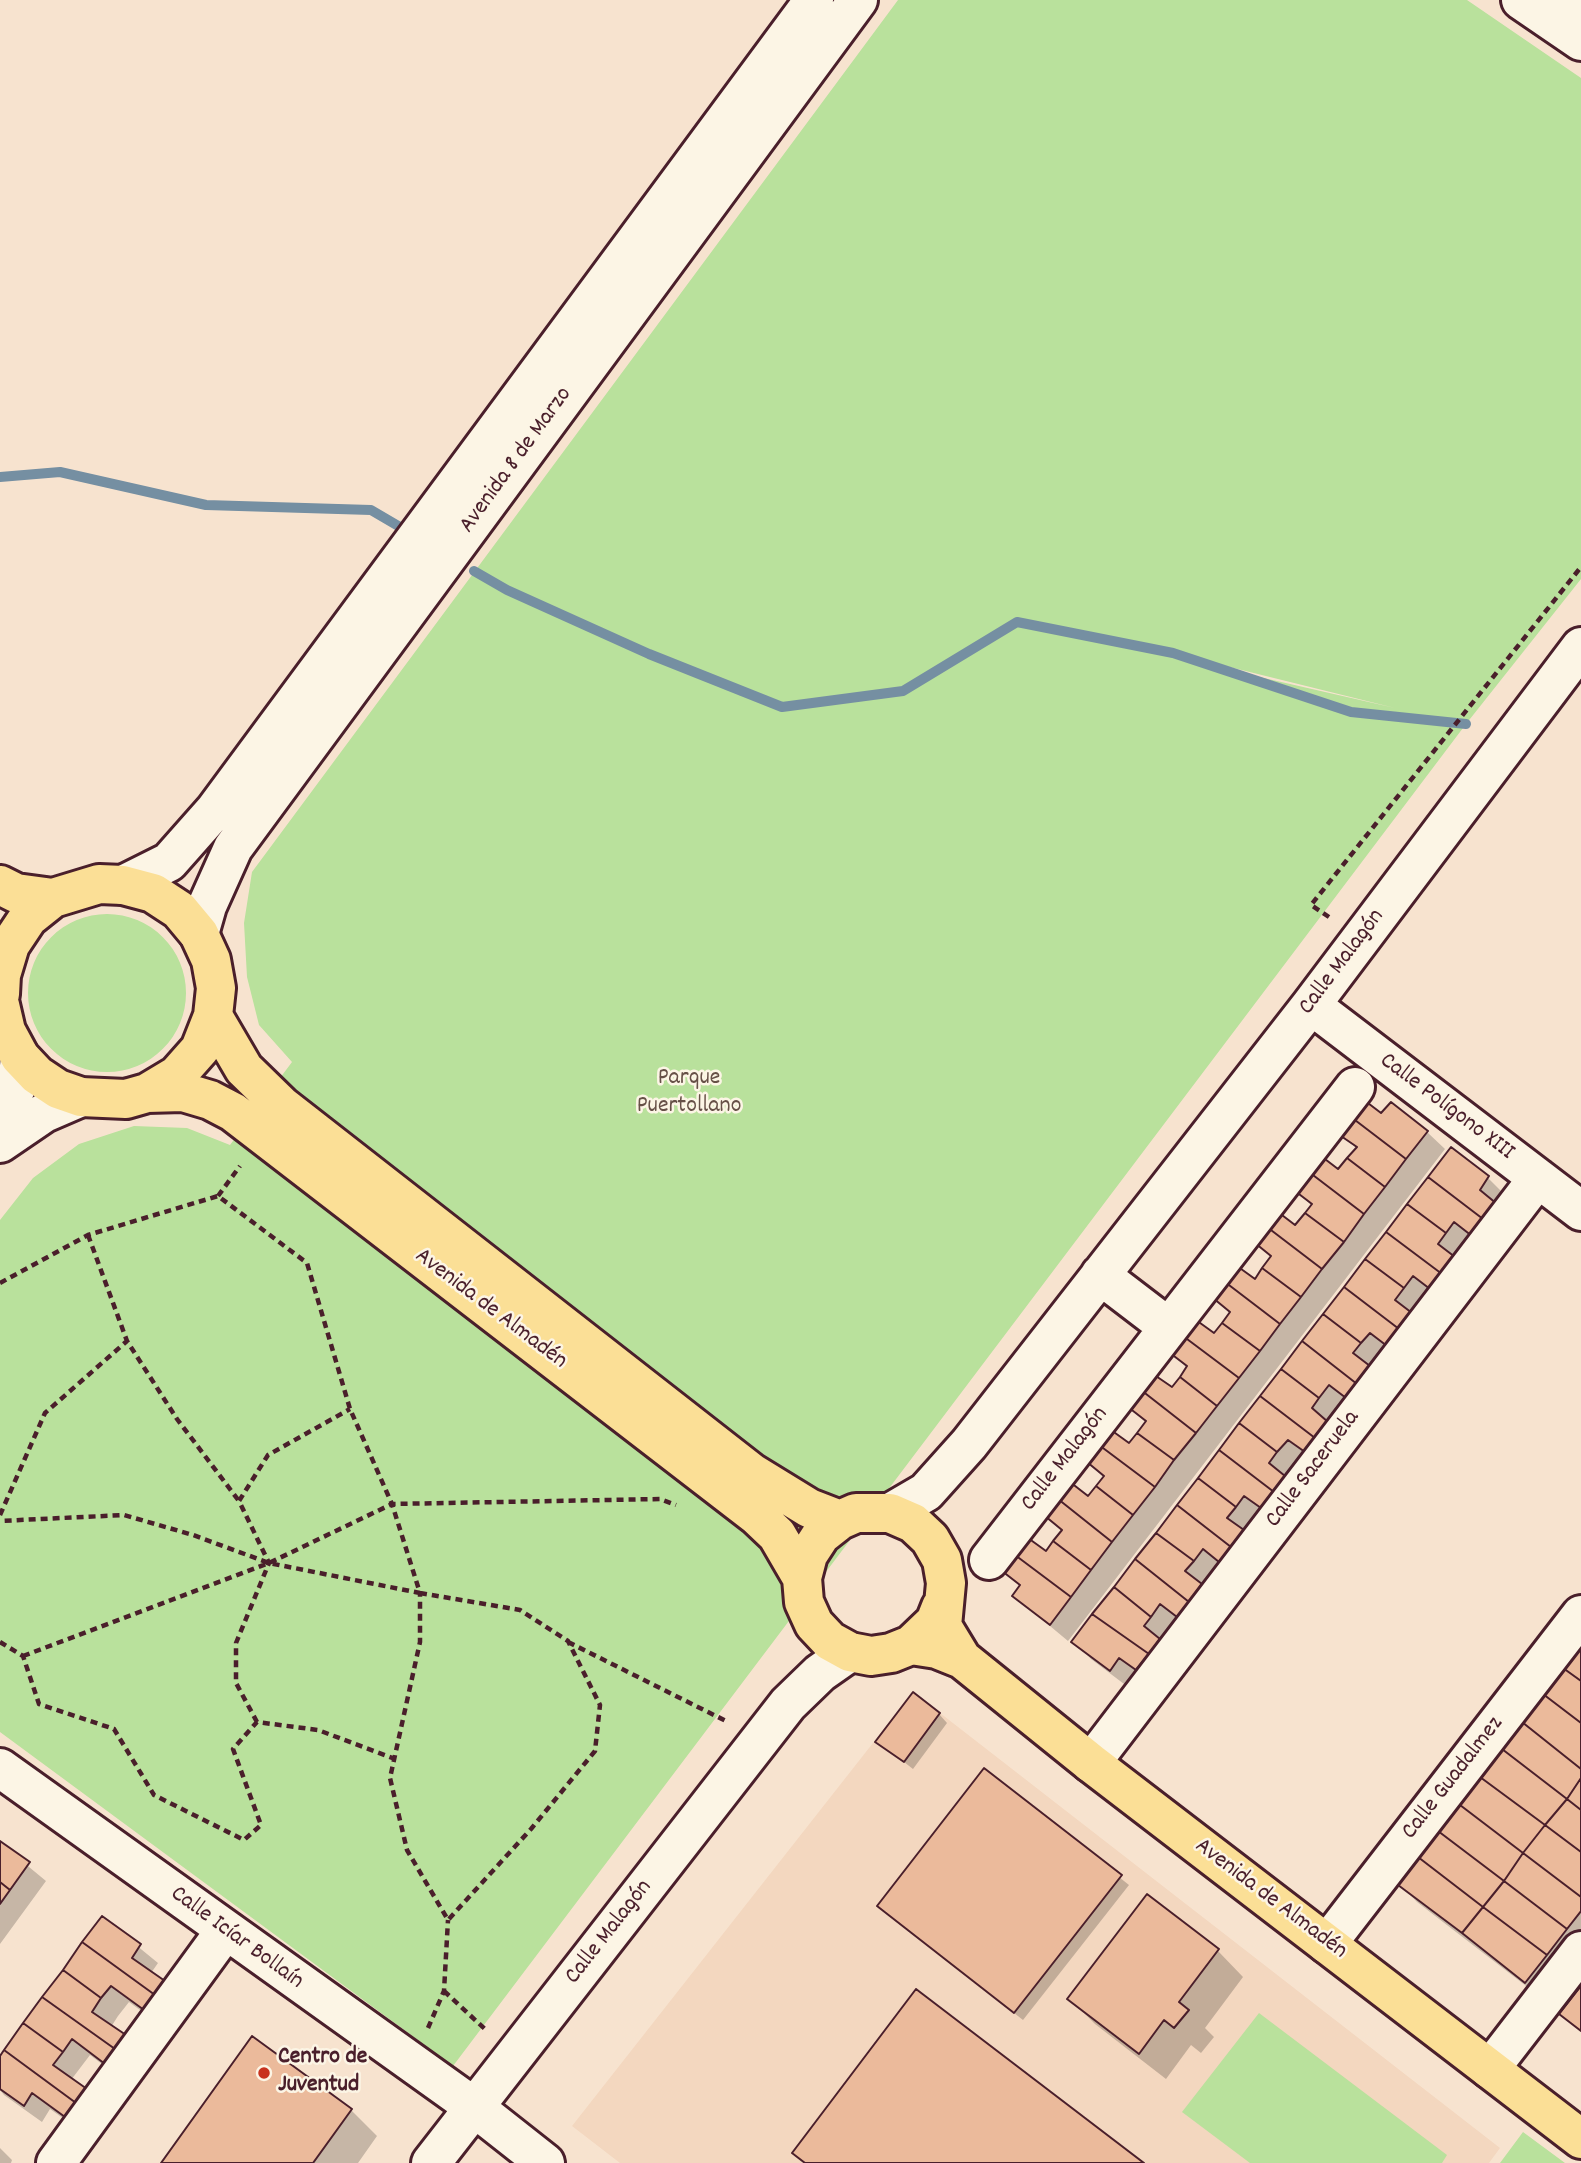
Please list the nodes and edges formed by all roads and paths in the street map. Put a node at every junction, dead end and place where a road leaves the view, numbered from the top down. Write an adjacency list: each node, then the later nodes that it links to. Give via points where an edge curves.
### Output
1 (814, 0): 10 (street, Avenida 8 de Marzo, via 208,819 169,862)
2 (858, 0): 12 (street, Avenida 8 de Marzo, via 233,848)
3 (1521, 0): 6 (street)
4 (1571, 0): 5 (street)
5 (1581, 7)
6 (1581, 41)
7 (1581, 567): 13 (path, via 1311,905)
8 (1581, 647): 13 (street, Calle Malagón)
9 (0, 885): 11 (main road)
10 (123, 885): 11 (main road, via 99,884); 12 (main road, via 153,893 179,910)
11 (53, 898): 14 (main road, via 28,918 10,945)
12 (199, 934): 18 (main road, via 211,960 216,988)
13 (1361, 939): 17 (street, Calle Malagón)
14 (0, 974): 15 (main road)
15 (0, 994)
16 (0, 1004): 19 (main road, via 6,1031)
17 (1311, 1005): 25 (street, Calle Polígono XIII); 28 (street, Calle Malagón)
18 (213, 1017): 21 (main road, via 200,1049 177,1075); 39 (main road, Avenida de Almadén, via 244,1069 282,1106 752,1473 809,1508)
19 (20, 1057): 22 (main road, via 58,1089); 23 (street, via 17,1085)
20 (1355, 1087): 30 (street, Calle Malagón)
21 (147, 1093): 22 (main road, via 126,1099); 43 (main road, Avenida de Almadén, via 184,1092 233,1112 757,1516 777,1535)
22 (81, 1097): 24 (street, via 44,1112)
23 (0, 1128)
24 (0, 1143)
25 (1538, 1178): 26 (street, Calle Polígono XIII); 58 (street, Calle Saceruela)
26 (1581, 1211)
27 (88, 1235): 29 (path); 31 (path); 32 (path, via 218,1196 307,1263)
28 (1100, 1275): 30 (street); 33 (street, Calle Malagón)
29 (0, 1283)
30 (1168, 1327): 41 (street, Calle Malagón)
31 (127, 1341): 34 (path, via 177,1419); 38 (path, via 45,1413)
32 (350, 1409): 34 (path, via 268,1455); 35 (path)
33 (950, 1469): 37 (street, Calle Malagón, via 926,1492); 40 (street, Calle Malagón, via 934,1504)
34 (239, 1501): 42 (path)
35 (392, 1504): 36 (path, via 660,1499); 42 (path); 44 (path)
36 (682, 1507)
37 (890, 1513): 39 (main road, via 873,1511); 40 (main road, Avenida de Almadén, via 913,1523)
38 (0, 1518): 42 (path, via 124,1515)
39 (840, 1520): 43 (main road, via 821,1535 808,1555)
40 (930, 1539): 45 (main road, Avenida de Almadén, via 942,1560 946,1583)
41 (989, 1560)
42 (269, 1563): 44 (path); 52 (path); 55 (path, via 236,1643 236,1683)
43 (802, 1578): 47 (main road, Avenida de Almadén, via 804,1602)
44 (420, 1593): 48 (path, via 520,1610); 57 (path, via 420,1642)
45 (942, 1607): 50 (main road); 53 (main road, Avenida de Almadén, via 942,1626)
46 (1581, 1615): 62 (street, Calle Guadalmez)
47 (814, 1624): 51 (main road, via 830,1641); 54 (street, Calle Malagón)
48 (568, 1641): 56 (path); 60 (path, via 600,1705 595,1752)
49 (0, 1643): 52 (path)
50 (911, 1646): 51 (main road, Avenida de Almadén, via 881,1654); 53 (main road, Avenida de Almadén, via 937,1649)
51 (850, 1652): 54 (street, Calle Malagón)
52 (23, 1656): 55 (path, via 39,1704 114,1729 153,1795 244,1840 261,1825 233,1749)
53 (962, 1659): 58 (main road, Avenida de Almadén)
54 (788, 1704): 56 (street, Calle Malagón)
55 (257, 1722): 57 (path, via 318,1730)
56 (761, 1739): 65 (street, Calle Malagón)
57 (394, 1759): 60 (path, via 390,1778 407,1850)
58 (1091, 1763): 62 (main road, Avenida de Almadén)
59 (0, 1768): 61 (street, Calle Icíar Bollaín)
60 (448, 1920): 64 (path)
61 (225, 1931): 66 (street, Calle Icíar Bollaín); 70 (street)
62 (1327, 1944): 67 (main road, Avenida de Almadén)
63 (1581, 1951): 67 (street)
64 (444, 1991): 65 (path); 66 (path)
65 (513, 2056): 68 (street, Calle Malagón)
66 (412, 2065): 68 (street, Calle Icíar Bollaín)
67 (1490, 2068): 69 (main road, Avenida de Almadén)
68 (474, 2107): 71 (street, Calle Malagón); 72 (street, Calle Icíar Bollaín)
69 (1581, 2139)
70 (56, 2163)
71 (431, 2163)
72 (545, 2163)

